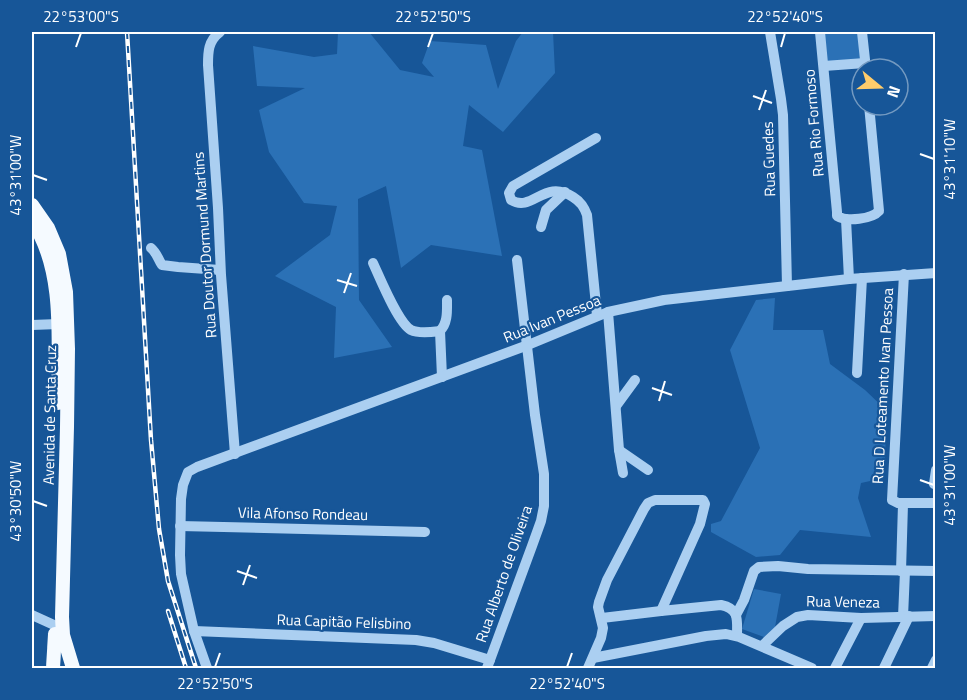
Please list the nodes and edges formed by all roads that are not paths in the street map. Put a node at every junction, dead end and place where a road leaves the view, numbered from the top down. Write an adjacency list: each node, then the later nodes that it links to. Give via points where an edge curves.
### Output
1 (770, 32): 23 (street, Rua Guedes, via 783,115)
2 (820, 32): 6 (street, Rua Rio Formoso)
3 (862, 32): 5 (street)
4 (217, 34): 18 (street, Rua Doutor Dormund Martins, via 210,42 208,54)
5 (865, 57)
6 (824, 66): 7 (street); 12 (street, Rua Rio Formoso, via 837,216)
7 (850, 66)
8 (870, 117): 12 (street, via 878,213)
9 (596, 138): 10 (street, via 511,187 509,193 511,200 523,204 554,190)
10 (564, 192): 14 (street, via 546,210); 25 (street, via 585,208)
11 (32, 205): 62 (main road, Avenida de Santa Cruz, via 59,254 66,292 68,382 62,617)
12 (846, 219): 22 (street)
13 (32, 221): 26 (main road, Avenida de Santa Cruz, via 51,260)
14 (541, 227)
15 (152, 248): 18 (street, via 162,265)
16 (517, 260): 29 (street, Rua Alberto de Oliveira)
17 (373, 263): 28 (street, via 405,326 415,332)
18 (220, 270): 35 (street, Rua Doutor Dormund Martins)
19 (936, 273): 20 (street, Rua Ivan Pessoa)
20 (904, 274): 21 (street, Rua Ivan Pessoa); 40 (street, Rua D Loteamento Ivan Pessoa)
21 (862, 278): 22 (street, Rua Ivan Pessoa); 30 (street)
22 (849, 279): 23 (street, Rua Ivan Pessoa)
23 (787, 286): 25 (street, Rua Ivan Pessoa, via 664,300)
24 (447, 300): 28 (street, via 446,322)
25 (602, 313): 29 (street, Rua Ivan Pessoa); 33 (street)
26 (58, 324): 27 (street); 53 (main road, Avenida de Santa Cruz)
27 (32, 325)
28 (440, 331): 31 (street)
29 (528, 345): 31 (street, Rua Ivan Pessoa); 59 (street, Rua Alberto de Oliveira, via 544,474 544,506)
30 (857, 373)
31 (442, 377): 35 (street, Rua Ivan Pessoa)
32 (635, 380): 33 (street)
33 (616, 406): 34 (street)
34 (619, 450): 36 (street); 38 (street)
35 (235, 454): 42 (street, Rua Ivan Pessoa, via 188,472 183,485)
36 (648, 470)
37 (936, 470): 39 (street)
38 (623, 472)
39 (934, 484)
40 (898, 502): 41 (street); 44 (street, Rua D Loteamento Ivan Pessoa)
41 (936, 503)
42 (180, 526): 43 (street, Vila Afonso Rondeau); 54 (street, via 181,574)
43 (425, 532)
44 (903, 571): 45 (street); 48 (street, via 764,566 756,569); 50 (street, Rua D Loteamento Ivan Pessoa)
45 (936, 571)
46 (661, 610): 48 (street, via 721,605); 51 (street); 51 (street, via 700,524 703,500 651,501 644,509 607,580 598,607)
47 (32, 615): 53 (street)
48 (736, 615): 55 (street)
49 (936, 616): 50 (street, Rua Veneza)
50 (906, 617): 52 (street, Rua Veneza); 67 (street)
51 (602, 618): 57 (street, via 601,638)
52 (861, 618): 56 (street, Rua Veneza, via 797,617); 66 (street)
53 (54, 629): 60 (main road); 61 (main road, Avenida de Santa Cruz)
54 (194, 631): 59 (street, Rua Capitão Felisbino, via 416,640); 63 (street)
55 (737, 636): 56 (street); 57 (street, via 717,634)
56 (762, 646): 65 (street)
57 (593, 658): 64 (street)
58 (936, 660): 68 (street)
59 (489, 664)
60 (53, 669)
61 (64, 669)
62 (73, 669)
63 (207, 669)
64 (588, 669)
65 (812, 669)
66 (835, 669)
67 (884, 669)
68 (932, 669)

